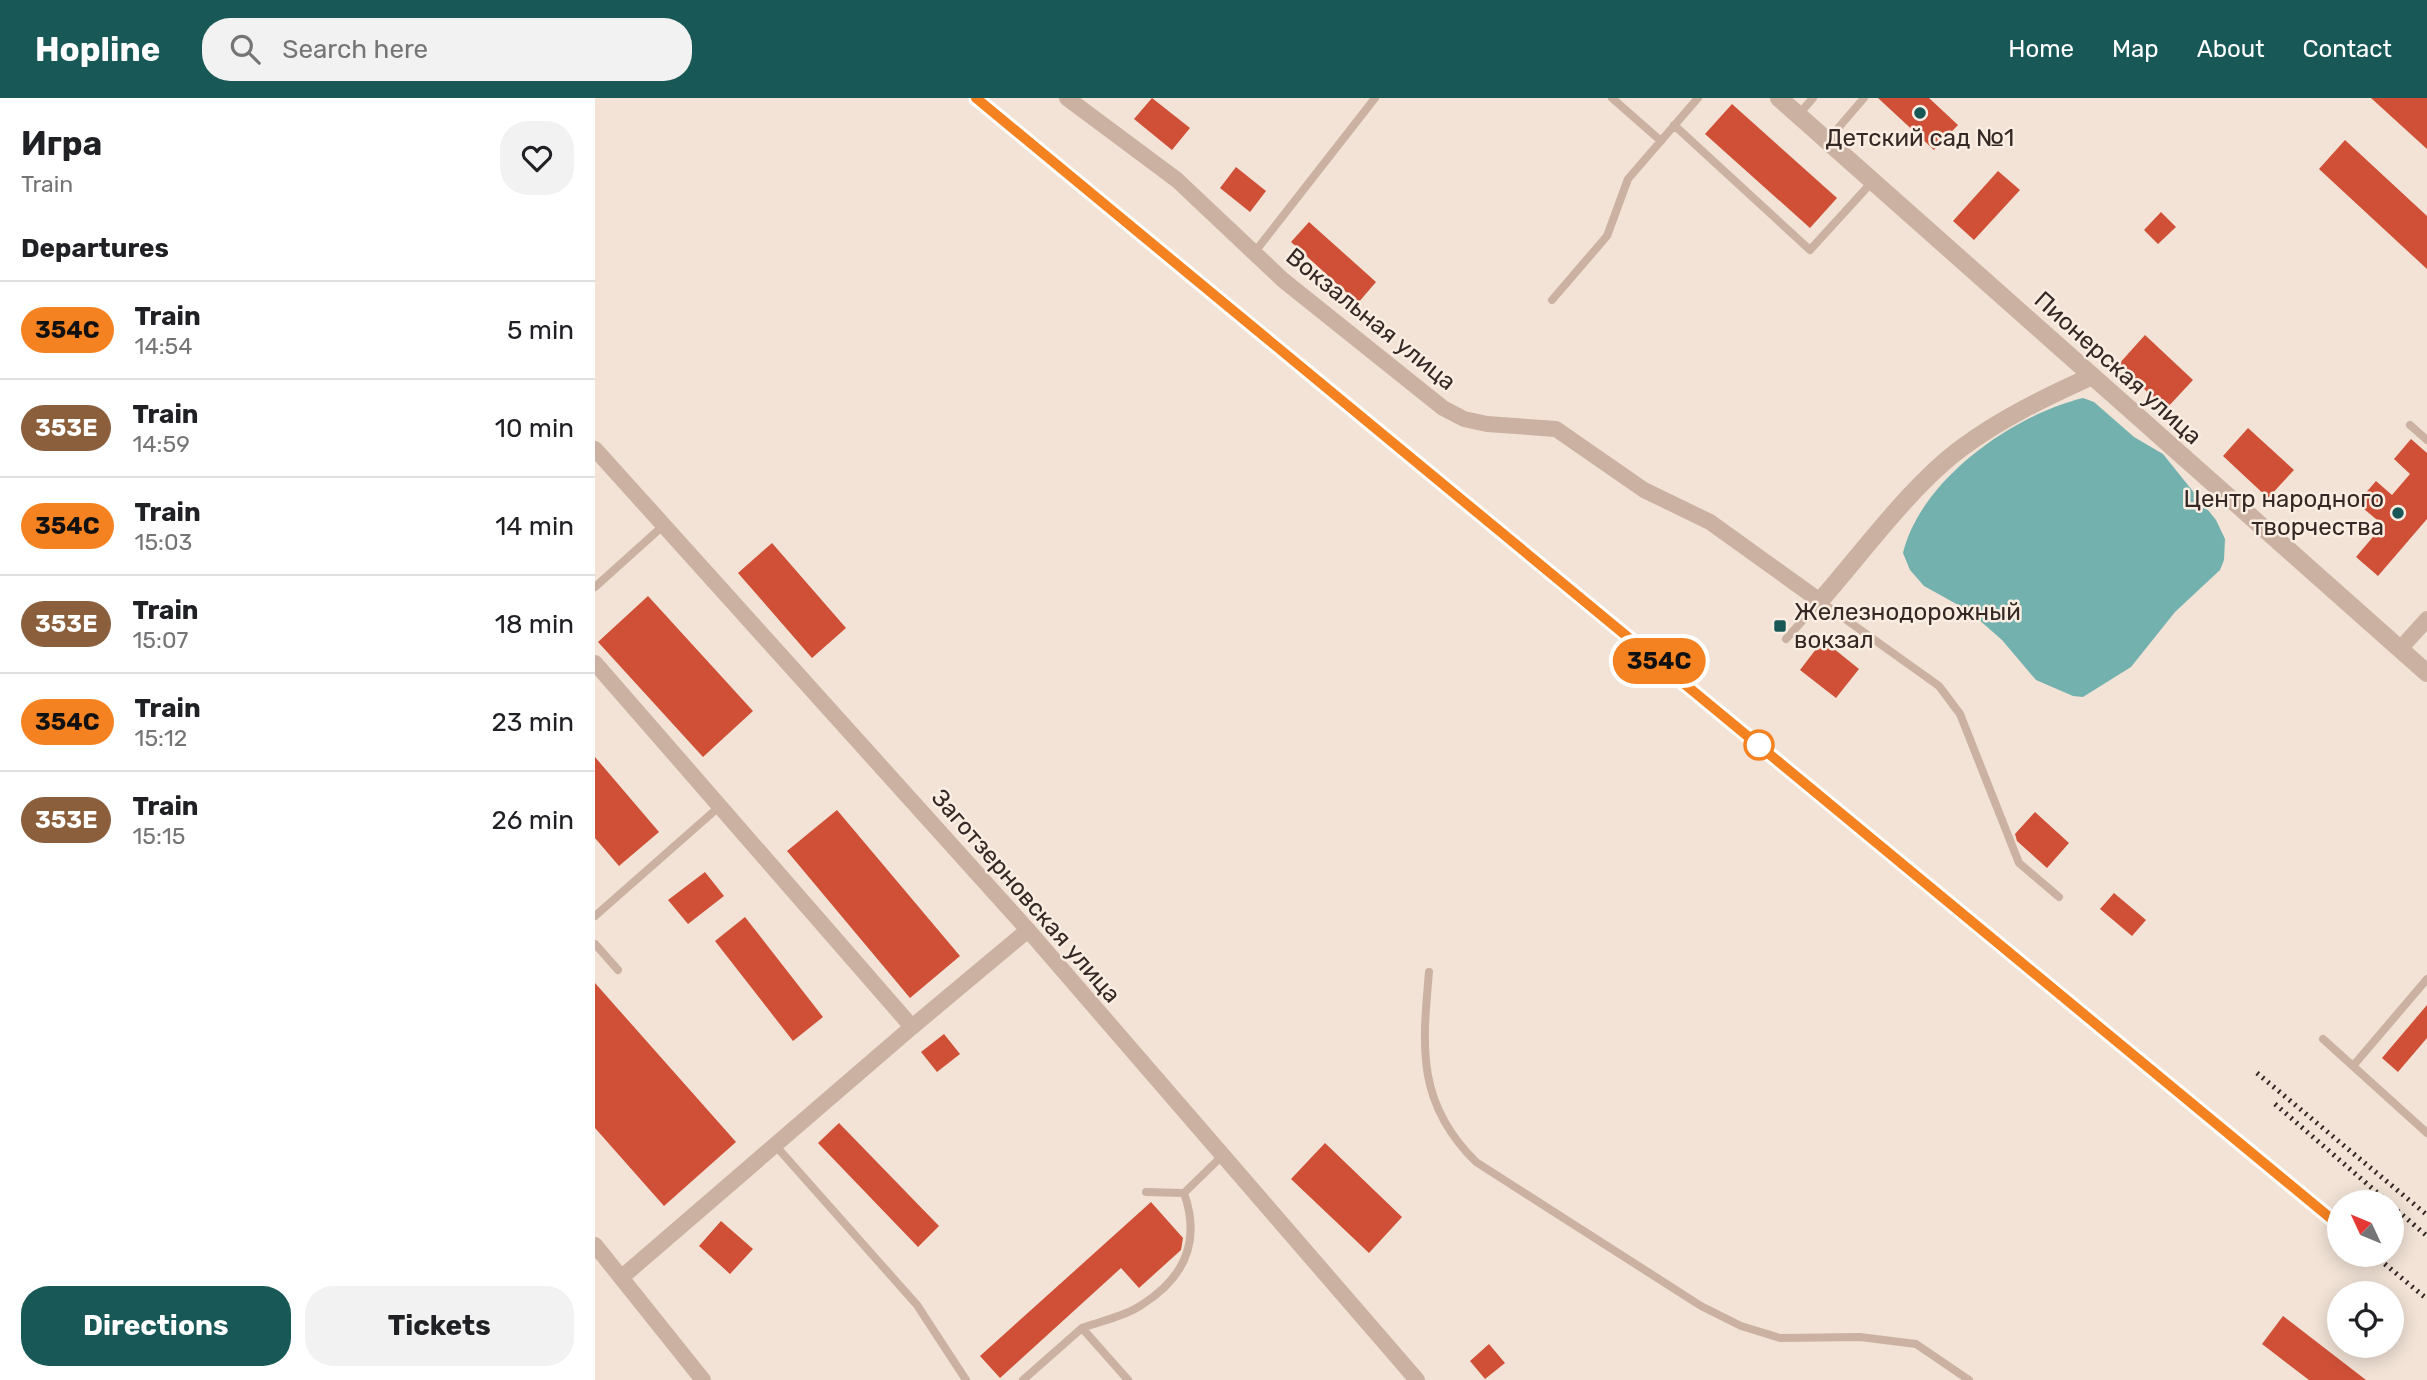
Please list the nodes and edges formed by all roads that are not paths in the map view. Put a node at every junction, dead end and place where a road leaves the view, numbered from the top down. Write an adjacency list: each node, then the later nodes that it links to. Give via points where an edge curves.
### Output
1 (1067, 98): 13 (street, Вокзальная улица, via 1177,180)
2 (1375, 98): 13 (lane)
3 (1612, 98): 10 (lane)
4 (1698, 98): 9 (lane)
5 (1779, 98): 8 (street, Пионерская улица)
6 (1813, 98): 8 (lane)
7 (1864, 98): 11 (lane)
8 (1798, 115): 11 (street, Пионерская улица)
9 (1674, 125): 10 (lane); 12 (lane, via 1811,250)
10 (1661, 141): 14 (lane, via 1628,179 1607,236)
11 (1827, 141): 12 (street, Пионерская улица)
12 (1873, 182): 15 (street, Пионерская улица)
13 (1254, 253): 21 (street, Вокзальная улица, via 1443,408 1487,424 1556,429 1644,490 1710,522)
14 (1552, 300)
15 (2090, 377): 21 (street, via 1994,425 1962,447 1936,470); 24 (street, Пионерская улица)
16 (2410, 425): 17 (lane)
17 (2427, 440)
18 (595, 449): 19 (street, Заготзерновская улица)
19 (664, 526): 20 (lane); 30 (street, Заготзерновская улица)
20 (595, 587)
21 (1820, 601): 23 (lane); 28 (lane, via 1938,686 1961,714 2013,854 2027,873)
22 (2427, 619): 24 (street)
23 (1786, 639)
24 (2400, 649): 26 (street, Пионерская улица)
25 (595, 663): 27 (street)
26 (2427, 673)
27 (720, 806): 29 (lane); 35 (street)
28 (2059, 897)
29 (595, 916)
30 (1028, 930): 35 (street); 40 (street, Заготзерновская улица)
31 (595, 944): 32 (lane)
32 (618, 970)
33 (1429, 972): 51 (lane, via 1424,1058 1436,1110 1455,1142 1476,1162 1702,1306 1741,1326 1780,1338 1860,1337 1916,1344)
34 (2427, 979): 37 (lane)
35 (912, 1027): 39 (street)
36 (2323, 1039): 37 (lane)
37 (2353, 1066): 38 (lane)
38 (2427, 1133)
39 (775, 1145): 44 (street); 47 (lane, via 917,1305)
40 (1222, 1156): 42 (lane); 50 (street, Заготзерновская улица)
41 (1146, 1192): 42 (lane)
42 (1184, 1193): 45 (lane, via 1192,1214 1191,1244 1183,1268 1142,1305)
43 (595, 1245): 44 (street)
44 (622, 1277): 46 (street)
45 (1082, 1328): 48 (lane); 49 (lane)
46 (703, 1380)
47 (966, 1380)
48 (1023, 1380)
49 (1128, 1380)
50 (1417, 1380)
51 (1969, 1380)

